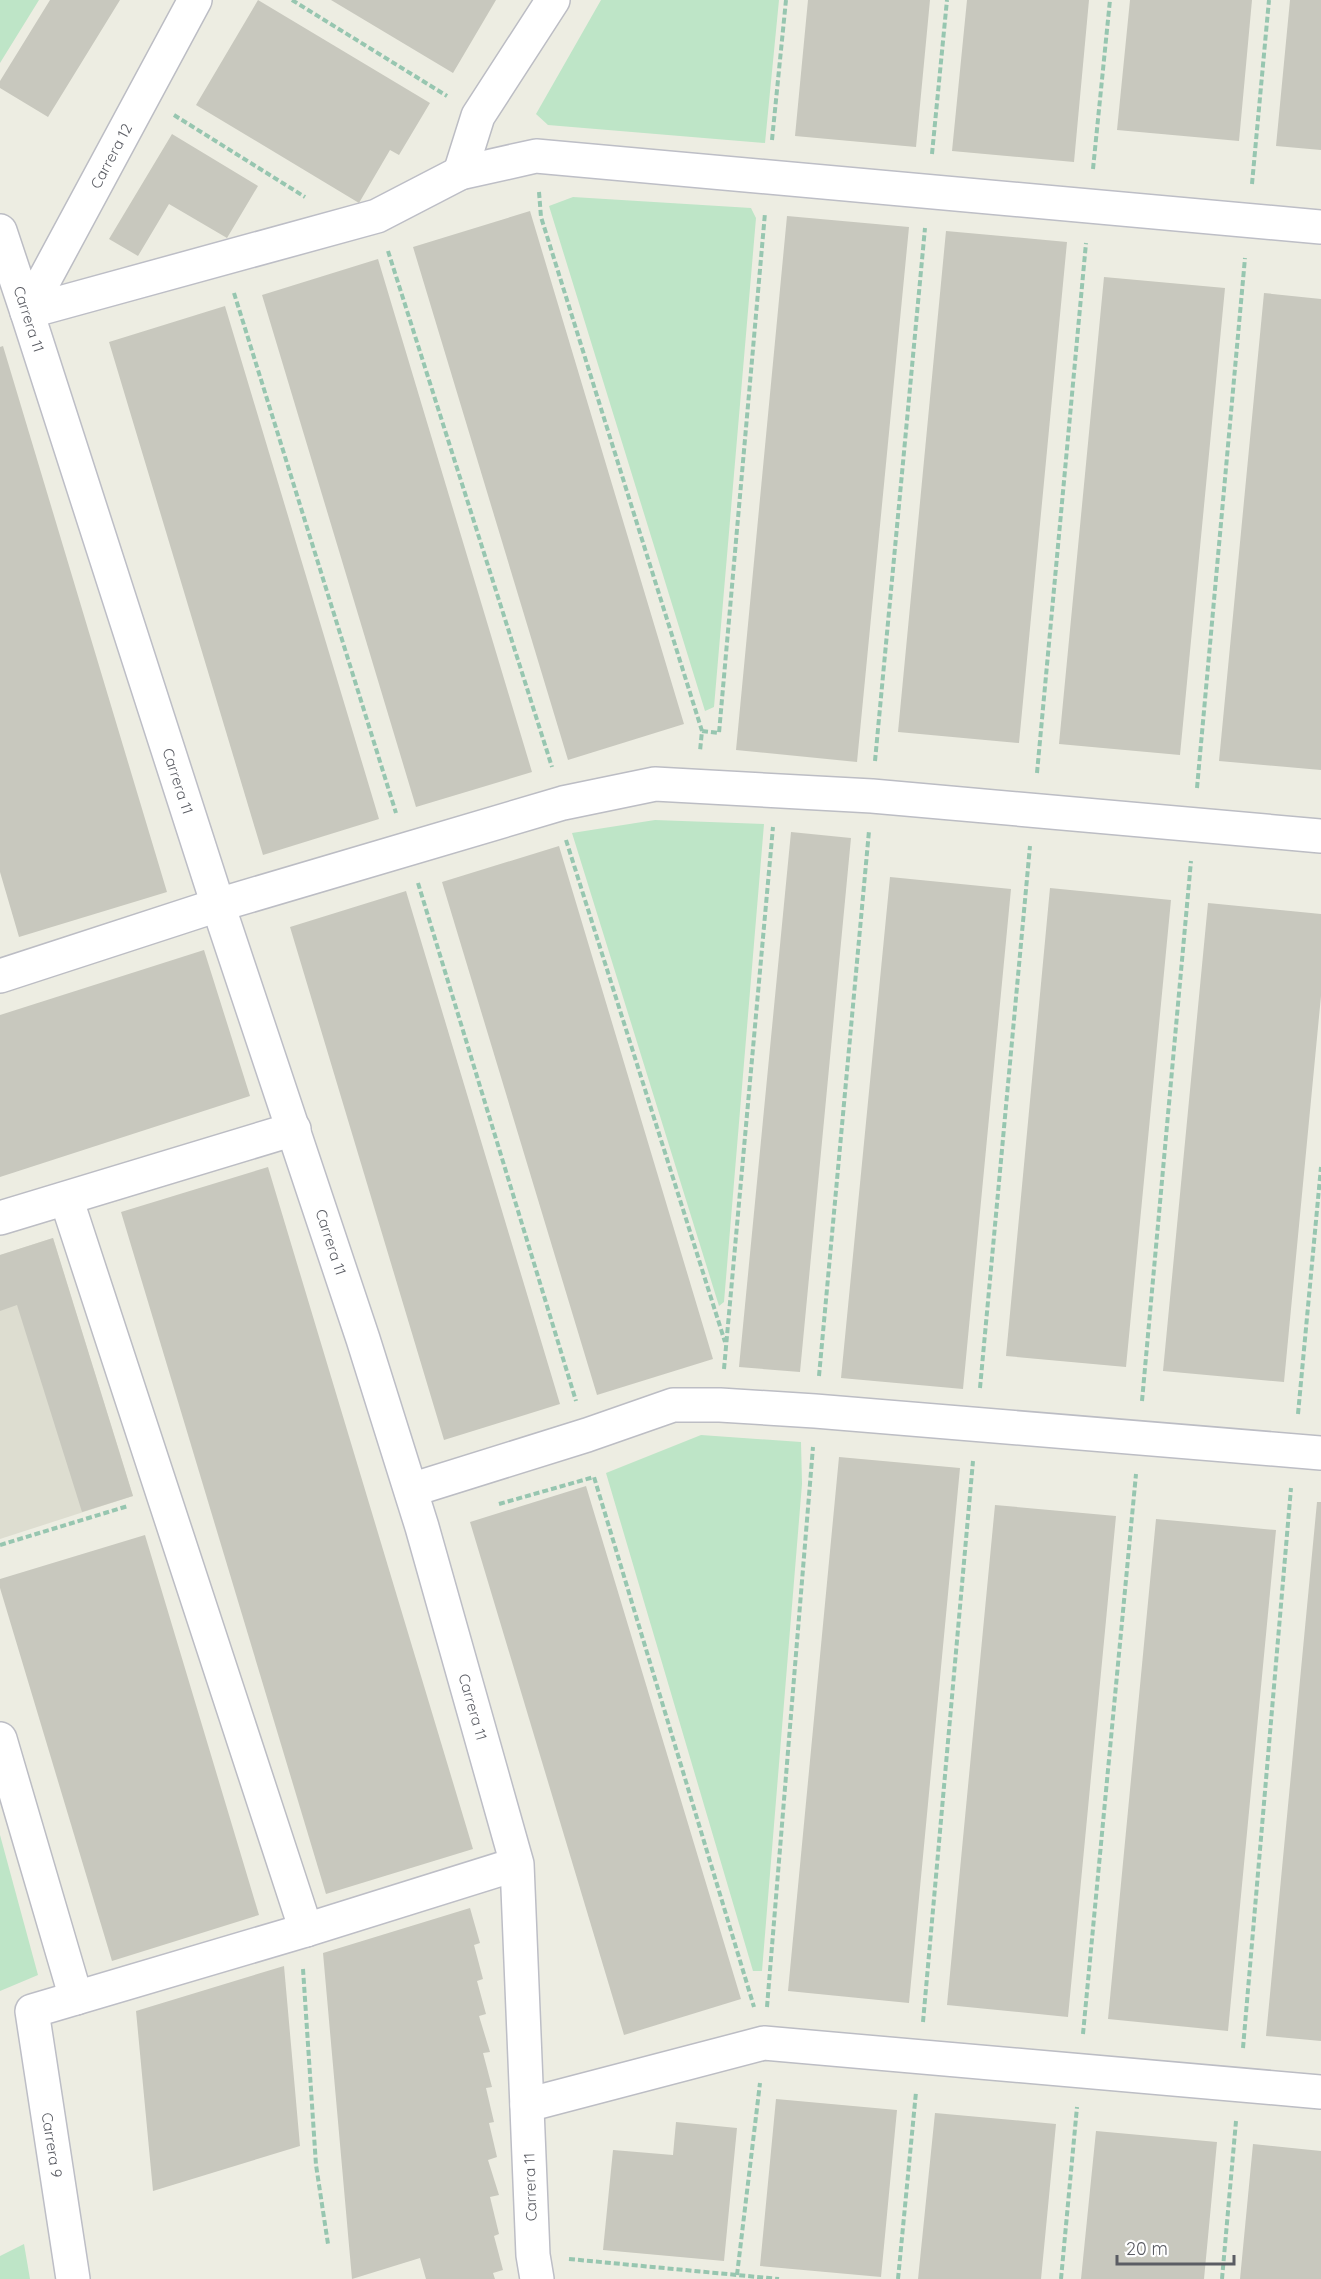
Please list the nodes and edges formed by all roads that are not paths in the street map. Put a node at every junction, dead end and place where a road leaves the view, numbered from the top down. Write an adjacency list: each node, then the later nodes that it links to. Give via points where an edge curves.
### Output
1 (195, 0): 6 (street, Carrera 12)
2 (553, 0): 3 (street, via 478,116)
3 (460, 173): 4 (street, via 536,156); 6 (street, via 363,220)
4 (1321, 227)
5 (0, 231): 6 (street, Carrera 11)
6 (14, 316): 8 (street, Carrera 11)
7 (1321, 836): 8 (street, via 872,796 655,784 560,804)
8 (218, 905): 9 (street); 10 (street, Carrera 11)
9 (0, 976)
10 (294, 1129): 11 (street); 14 (street, Carrera 11)
11 (66, 1198): 12 (street); 17 (street)
12 (0, 1218)
13 (1308, 1452): 14 (street, via 815,1411 672,1405)
14 (411, 1490): 16 (street, Carrera 11)
15 (0, 1739): 18 (street)
16 (517, 1864): 17 (street); 20 (street, Carrera 11)
17 (306, 1930): 18 (street)
18 (76, 1998): 22 (street, Carrera 9, via 32,2011)
19 (1321, 2092): 20 (street, via 765,2043)
20 (527, 2105): 21 (street, Carrera 11)
21 (535, 2267)
22 (73, 2279)

